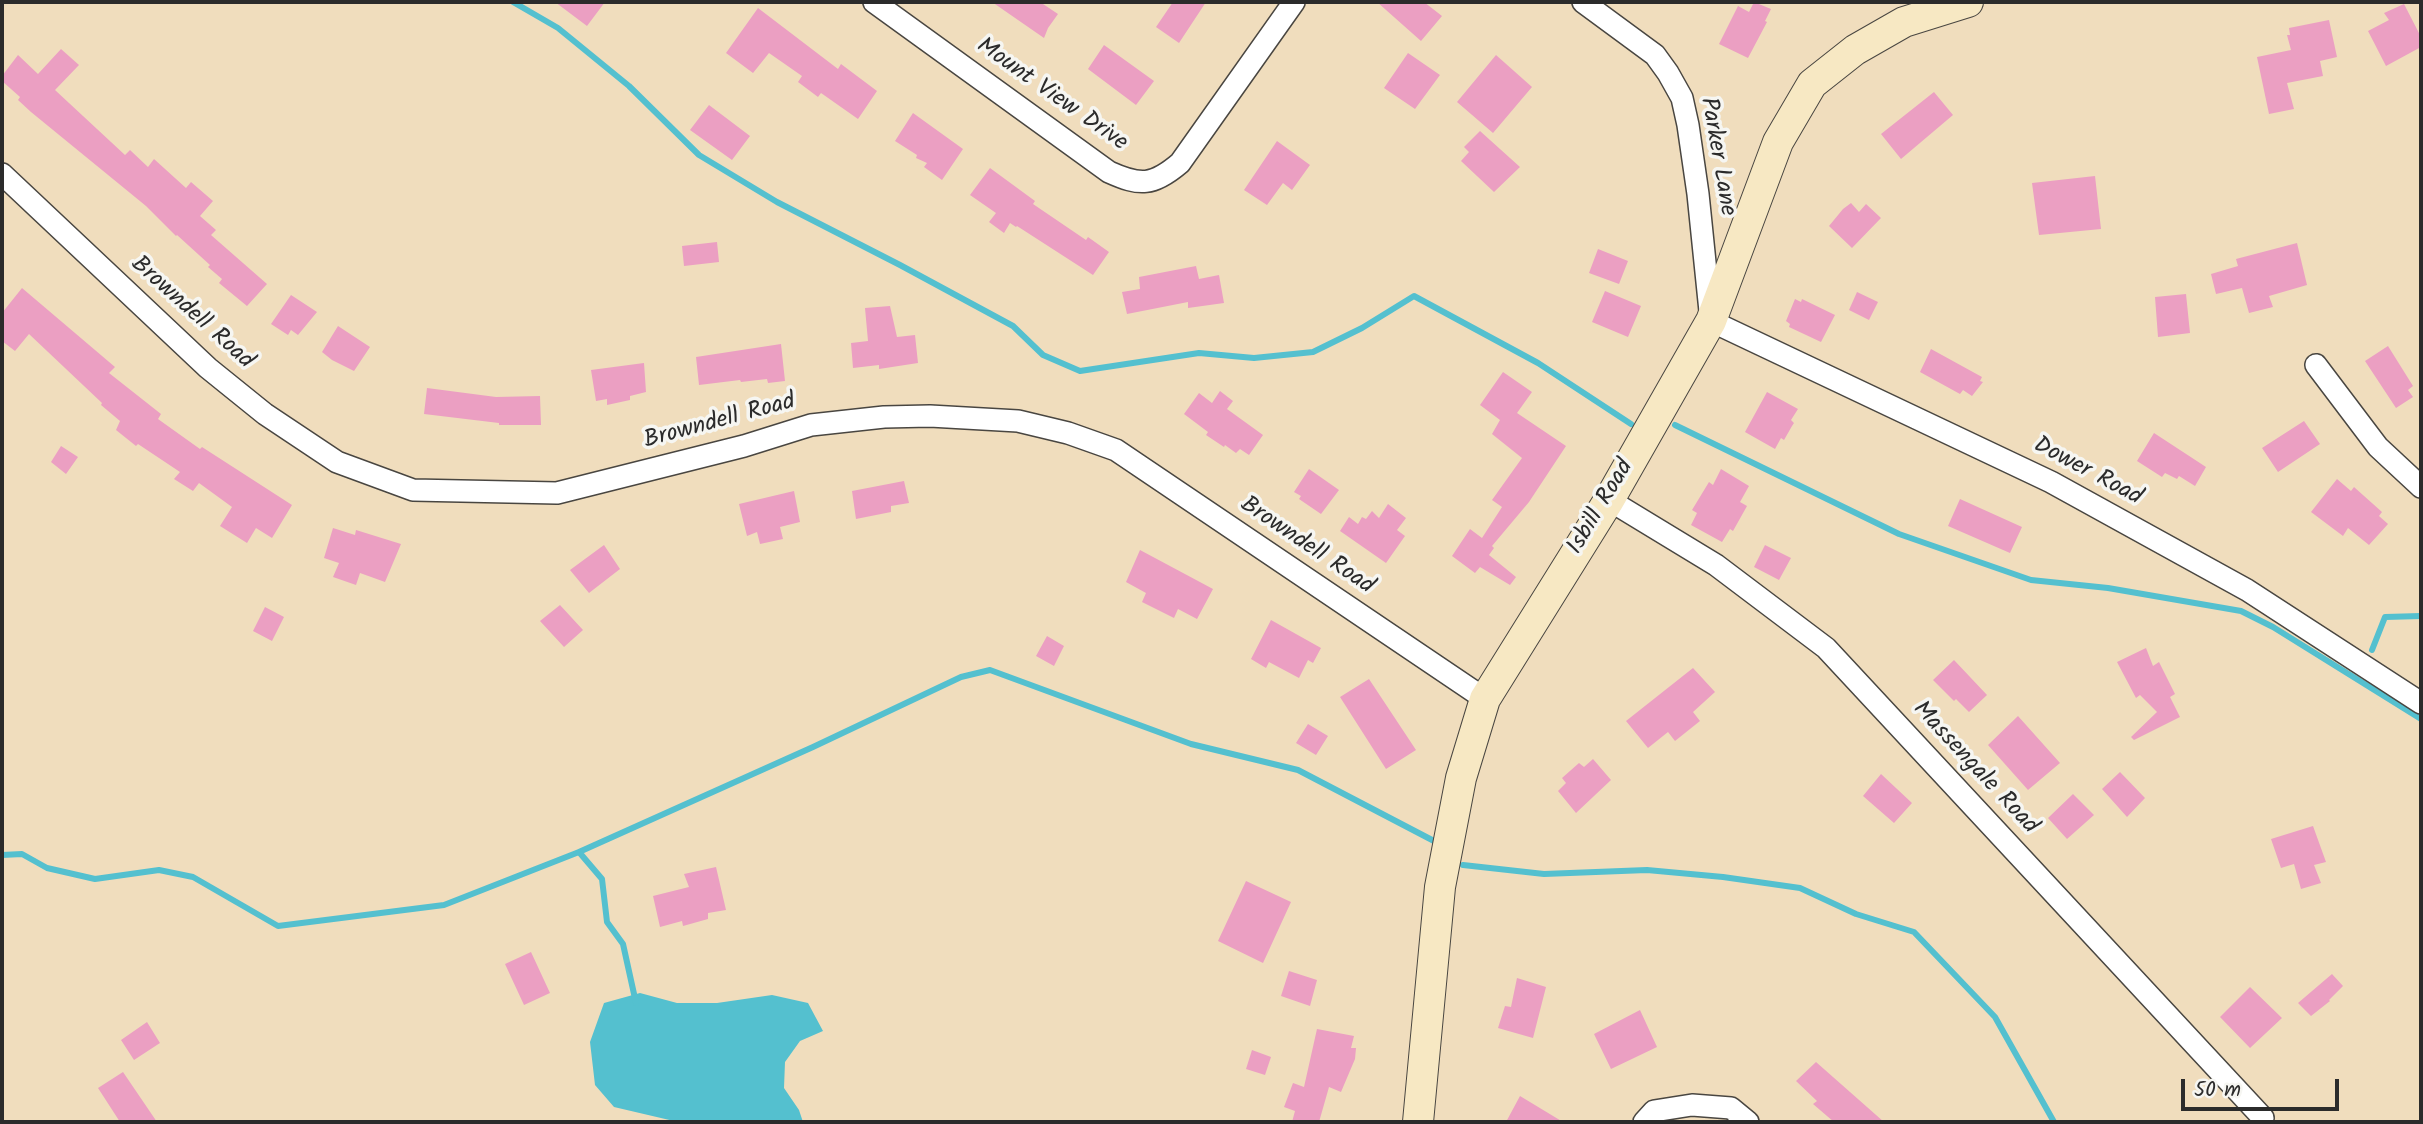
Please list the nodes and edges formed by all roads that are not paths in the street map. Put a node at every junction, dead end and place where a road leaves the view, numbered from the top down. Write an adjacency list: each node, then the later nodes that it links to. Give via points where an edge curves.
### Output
1 (874, 2): 2 (street, Mount View Drive, via 1109,172 1145,183 1164,177 1180,163)
2 (1294, 2)
3 (1583, 2): 6 (street, Parker Lane, via 1655,55 1682,98)
4 (1968, 2): 6 (street, Isbill Road, via 1901,24 1855,50 1812,84 1779,142)
5 (2, 174): 10 (street, Browndell Road, via 208,368 265,414 337,462 413,489 557,493 811,425 930,416 1018,421 1116,450)
6 (1711, 321): 9 (street, Isbill Road); 11 (street, Dower Road, via 2051,482 2247,590)
7 (2316, 365): 8 (street, via 2378,447)
8 (2421, 487)
9 (1609, 500): 10 (street, Isbill Road); 12 (street, Massengale Road, via 1716,565 1826,648)
10 (1485, 699): 13 (street, Isbill Road, via 1461,778 1440,887)
11 (2421, 703)
12 (2263, 1118)
13 (1418, 1122)
14 (1644, 1122): 15 (street, via 1654,1111 1692,1105 1731,1108)
15 (1748, 1122)

